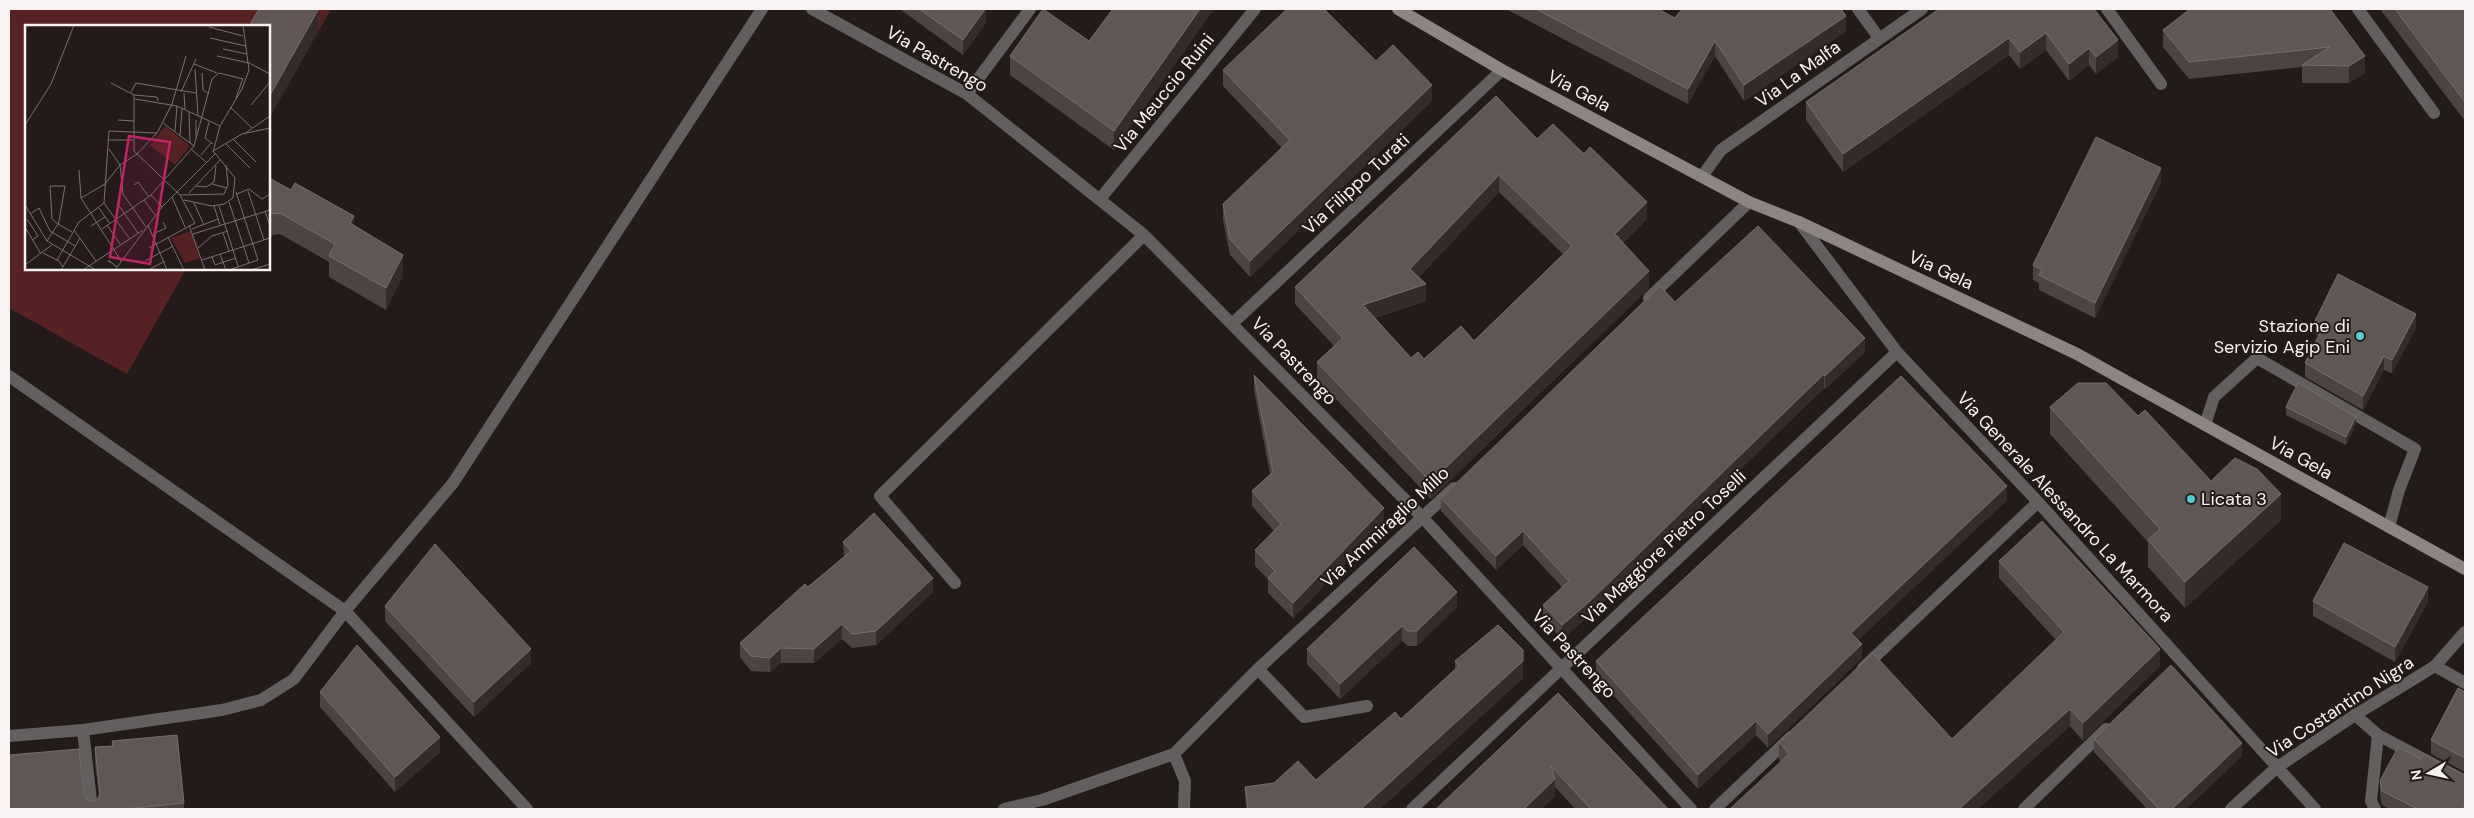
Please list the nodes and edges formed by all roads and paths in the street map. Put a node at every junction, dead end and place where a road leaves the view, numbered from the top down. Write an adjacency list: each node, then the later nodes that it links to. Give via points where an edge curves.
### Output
1 (762, 9): 31 (street, via 453,482)
2 (812, 9): 13 (street, Via Pastrengo)
3 (1030, 9): 13 (street)
4 (1255, 9): 16 (street, Via Meuccio Ruini)
5 (1398, 9): 11 (main road, Via Gela)
6 (1858, 9): 10 (street)
7 (1922, 9): 10 (street, Via La Malfa)
8 (2107, 9): 12 (street)
9 (2358, 9): 14 (street)
10 (1879, 38): 15 (street, Via La Malfa, via 1721,150)
11 (1502, 70): 15 (main road, Via Gela); 21 (street, Via Filippo Turati)
12 (2161, 84)
13 (967, 94): 16 (street, Via Pastrengo)
14 (2434, 113)
15 (1702, 175): 17 (main road, Via Gela)
16 (1100, 199): 19 (street, Via Pastrengo)
17 (1749, 202): 18 (main road, Via Gela); 20 (street)
18 (1799, 222): 22 (street, Via Generale Alessandro La Marmora); 24 (main road, Via Gela, via 2077,354)
19 (1144, 235): 21 (street, Via Pastrengo); 30 (street, via 880,496)
20 (1642, 306)
21 (1233, 323): 27 (street, Via Pastrengo)
22 (1897, 352): 26 (street, Via Generale Alessandro La Marmora); 33 (street, Via Maggiore Pietro Toselli)
23 (9, 376): 31 (street)
24 (2205, 425): 28 (main road, Via Gela); 28 (street, via 2214,397 2257,358 2415,450)
25 (1465, 477): 27 (street, Via Ammiraglio Millo)
26 (2038, 502): 36 (street); 46 (street, Via Generale Alessandro La Marmora, via 2176,661)
27 (1423, 518): 33 (street, Via Pastrengo); 35 (street, Via Ammiraglio Millo)
28 (2389, 527): 29 (main road, Via Gela)
29 (2465, 569)
30 (955, 584)
31 (345, 611): 42 (street, via 294,679 261,700 222,710); 49 (street)
32 (2465, 632): 34 (street, Via Costantino Nigra)
33 (1562, 666): 52 (street, Via Maggiore Pietro Toselli); 53 (street, Via Pastrengo)
34 (2435, 666): 37 (street); 39 (street, Via Costantino Nigra)
35 (1258, 669): 38 (street, via 1304,717); 45 (street, Via Ammiraglio Millo)
36 (1851, 679)
37 (2465, 683)
38 (1367, 706)
39 (2355, 715): 43 (street); 46 (street, Via Costantino Nigra)
40 (2116, 720): 55 (street)
41 (1801, 727): 54 (street)
42 (82, 730): 44 (street); 48 (street)
43 (2378, 734): 47 (street); 58 (street, via 2371,801)
44 (9, 736)
45 (1174, 754): 50 (street, Via Ammiraglio Millo, via 1042,800); 51 (street, via 1185,780)
46 (2276, 768): 56 (street, Via Costantino Nigra); 57 (street, Via Generale Alessandro La Marmora)
47 (2465, 781)
48 (92, 809)
49 (527, 809)
50 (1004, 809)
51 (1184, 809)
52 (1412, 809)
53 (1691, 809)
54 (1715, 809)
55 (2024, 809)
56 (2231, 809)
57 (2315, 809)
58 (2375, 809)

